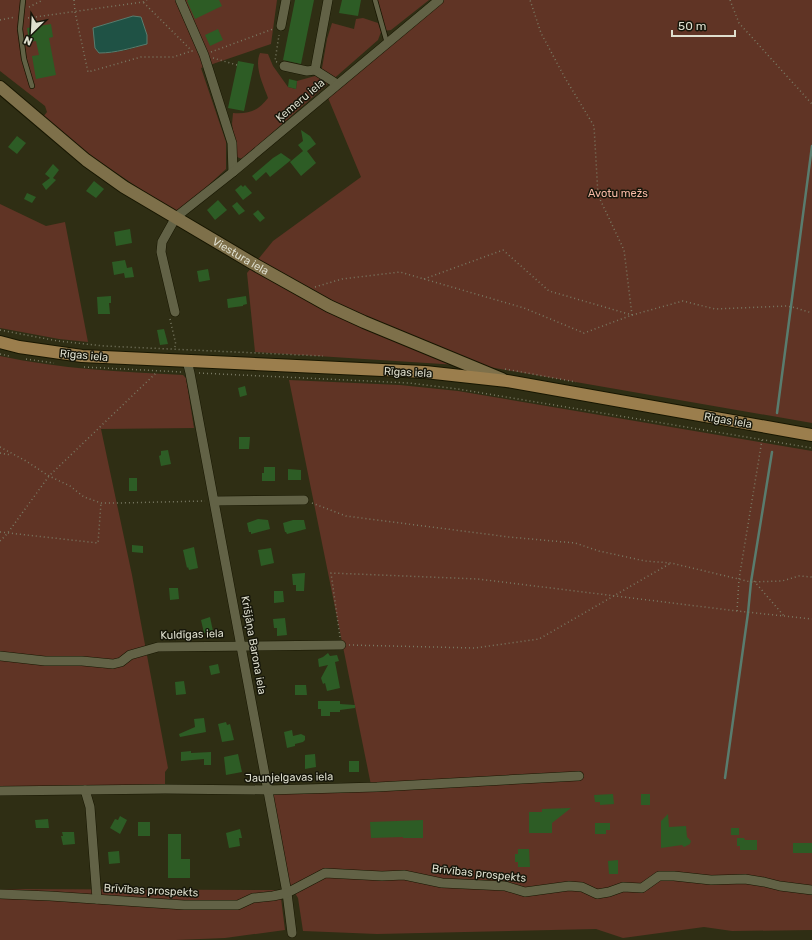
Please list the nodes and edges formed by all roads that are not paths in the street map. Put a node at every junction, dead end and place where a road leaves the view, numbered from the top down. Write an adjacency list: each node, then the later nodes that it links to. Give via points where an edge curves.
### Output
1 (23, 0): 12 (lane, via 20,29 24,59)
2 (180, 0): 14 (street, via 204,55 232,143)
3 (286, 0): 7 (street)
4 (328, 0): 10 (street)
5 (375, 0): 8 (lane)
6 (439, 0): 8 (street, Ķemeru iela)
7 (281, 26)
8 (387, 43): 11 (street, Ķemeru iela)
9 (284, 66): 10 (street, via 307,71)
10 (315, 70): 11 (street)
11 (336, 84): 14 (street, Ķemeru iela)
12 (32, 86)
13 (0, 87): 15 (street, Viestura iela, via 86,160 124,187)
14 (233, 172): 15 (street, Ķemeru iela)
15 (176, 217): 16 (street, via 162,242 161,252); 19 (street, Viestura iela, via 329,306)
16 (175, 312)
17 (0, 342): 18 (main road, Rīgas iela, via 82,356)
18 (187, 361): 19 (main road, Rīgas iela, via 425,372); 22 (street, Krišjāņa Barona iela)
19 (507, 381): 20 (main road, Rīgas iela)
20 (812, 435)
21 (304, 500): 22 (street)
22 (215, 501): 23 (street, Krišjāņa Barona iela)
23 (242, 645): 24 (street, Kuldīgas iela); 25 (street, Kuldīgas iela, via 158,646 130,655 113,664); 28 (street, Krišjāņa Barona iela)
24 (341, 645)
25 (0, 656)
26 (578, 776): 28 (street, Jaunjelgavas iela)
27 (85, 790): 28 (street, Jaunjelgavas iela); 29 (street, Jaunjelgavas iela); 33 (street, via 90,807)
28 (268, 790): 31 (street, Krišjāņa Barona iela)
29 (0, 791)
30 (812, 890): 31 (street, Brīvības prospekts, via 745,879 711,880 659,876 642,888 623,887 597,894 575,886 525,892 505,886 442,883 404,875 325,873)
31 (287, 893): 33 (street, Brīvības prospekts, via 253,898 238,905 184,905); 34 (street, Krišjāņa Barona iela)
32 (0, 894): 33 (street, Brīvības prospekts)
33 (97, 899)
34 (292, 933)

